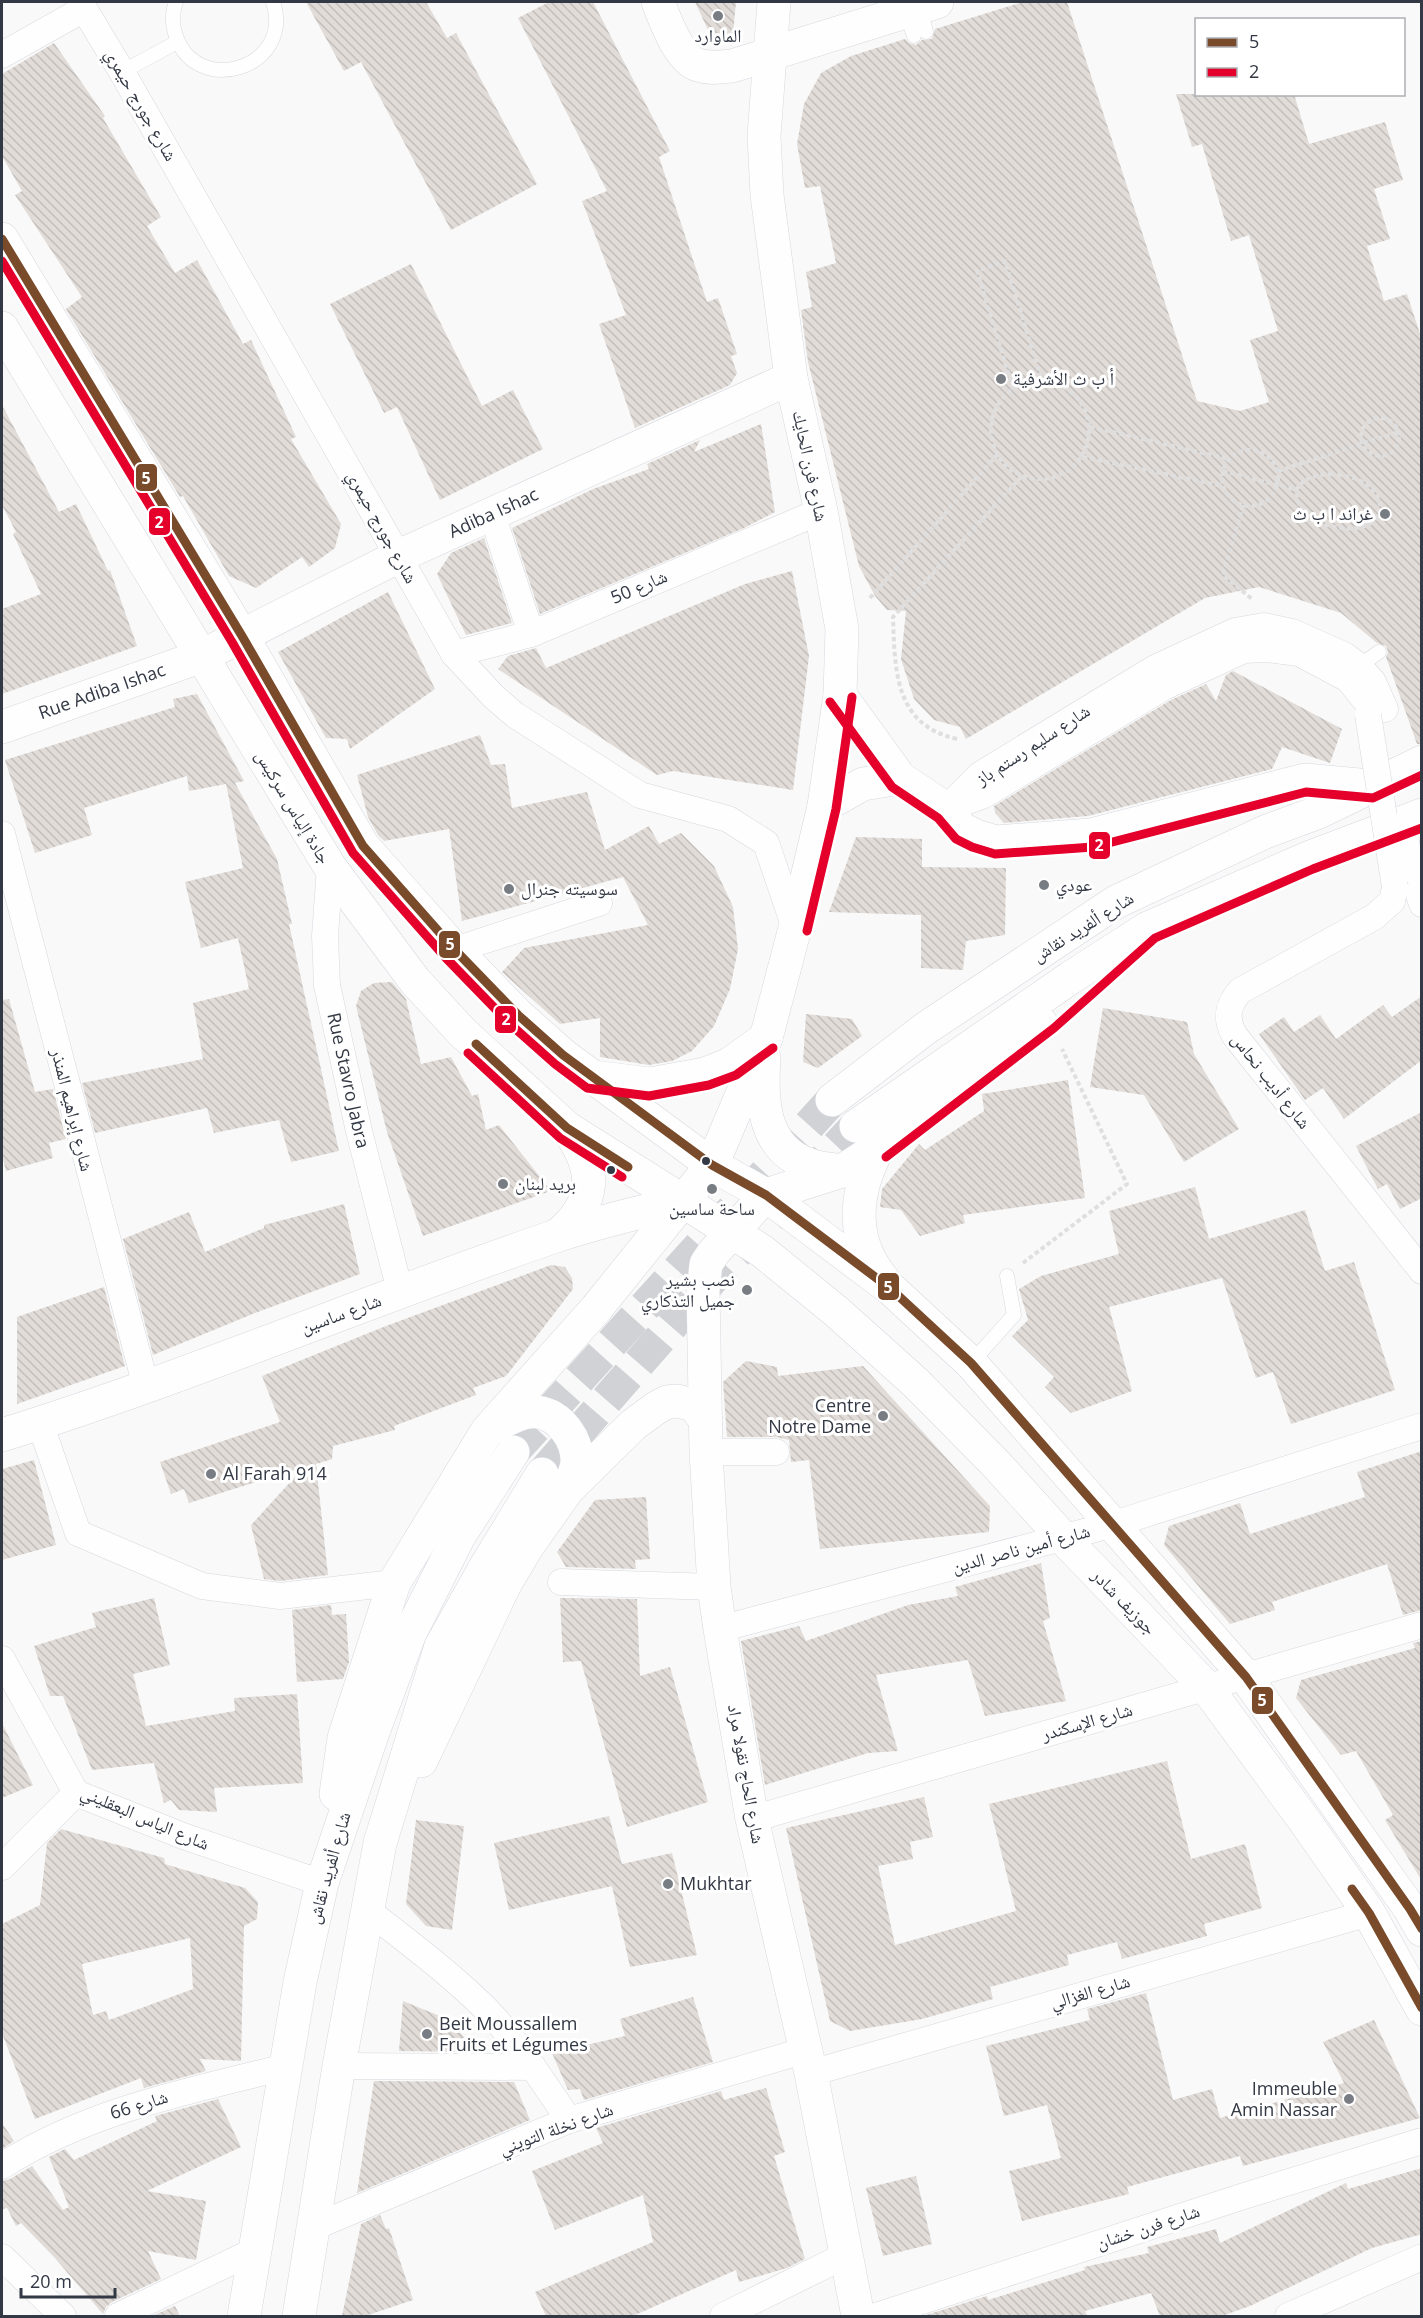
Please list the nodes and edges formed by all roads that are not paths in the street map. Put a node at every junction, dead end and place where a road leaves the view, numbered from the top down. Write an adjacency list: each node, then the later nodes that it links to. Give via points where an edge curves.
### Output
1 (176, 2): 7 (lane, via 172,25)
2 (273, 2): 7 (lane, via 273,38 251,64 235,70 201,66)
3 (658, 2): 8 (main road, via 681,52 696,65 732,66)
4 (774, 2): 8 (main road, شارع فرن الحايك)
5 (82, 5): 9 (street); 10 (street, شارع جورج حيمري)
6 (920, 17): 8 (main road)
7 (177, 42): 10 (lane)
8 (770, 54): 13 (main road, شارع فرن الحايك, via 764,136 767,195)
9 (2, 55)
10 (122, 72): 16 (street, شارع جورج حيمري)
11 (2, 240): 18 (main road)
12 (2, 328): 20 (main road, جادة إلياس سركيس)
13 (790, 378): 14 (main road, شارع فرن الحايك); 15 (main road, Adiba Ishac)
14 (821, 511): 17 (street, شارع 50); 21 (main road, شارع فرن الحايك, via 842,629)
15 (492, 514): 16 (main road, Adiba Ishac); 17 (street)
16 (399, 556): 18 (main road, Adiba Ishac); 19 (street, شارع جورج حيمري)
17 (531, 634): 19 (street, شارع 50)
18 (242, 636): 20 (main road, Adiba Ishac); 37 (main road, via 363,846)
19 (454, 654): 35 (street, شارع جورج حيمري, via 516,715 640,795 728,819 766,843)
20 (202, 656): 23 (main road, Rue Adiba Ishac); 31 (main road, جادة إلياس سركيس)
21 (840, 695): 25 (main road); 27 (main road, شارع فرن الحايك)
22 (1377, 712): 28 (street, شارع سليم رستم باز, via 1348,679 1299,653 1244,650 1164,687 984,795); 28 (street, شارع سليم رستم باز, via 1369,659 1344,655 1292,632 1264,626 1235,631 1155,668 981,774); 32 (street, شارع سليم رستم باز, bridge)
23 (2, 727)
24 (1422, 762): 26 (main road, شارع ألفريد نقاش)
25 (900, 778): 27 (main road, via 862,784); 28 (main road)
26 (1370, 786): 28 (main road, via 1305,780 1091,835 996,842 962,829); 40 (main road, شارع ألفريد نقاش, via 1116,902 926,1028)
27 (824, 806): 35 (main road, شارع فرن الحايك)
28 (946, 809)
29 (1422, 815): 36 (main road, شارع ألفريد نقاش, via 1308,858)
30 (2, 834): 54 (street, شارع إبراهيم المنذر)
31 (330, 867): 41 (main road, جادة إلياس سركيس, via 415,981 464,1033); 52 (street, Rue Stavro Jabra, via 325,936 327,985)
32 (1398, 888): 34 (street, شارع سليم رستم باز); 34 (street); 49 (street, شارع أديب نحاس, via 1374,918 1240,991 1233,999 1228,1018 1235,1036)
33 (599, 903): 37 (street)
34 (1422, 906)
35 (795, 928): 38 (main road, شارع فرن الحايك)
36 (1148, 928): 42 (main road, شارع ألفريد نقاش, via 1070,978); 42 (main road, via 1047,1018)
37 (455, 950): 39 (main road, via 518,1015)
38 (766, 1038): 39 (main road, via 730,1064 705,1074 650,1084); 43 (main road); 44 (main road, via 763,1101 773,1136 803,1163)
39 (592, 1077): 43 (main road)
40 (832, 1100)
41 (567, 1128): 46 (main road, جادة إلياس سركيس); 48 (main road, via 582,1148 589,1180 580,1212)
42 (868, 1137): 44 (main road); 51 (main road, via 868,1166 859,1209 861,1231 867,1252)
43 (712, 1165): 45 (main road); 46 (main road)
44 (842, 1171): 45 (main road)
45 (766, 1195): 47 (main road, شارع الحاج نقولا مراد); 51 (main road)
46 (682, 1201): 47 (main road, جادة إلياس سركيس); 48 (main road, شارع ساسين); 57 (main road, via 596,1310)
47 (731, 1232): 59 (main road, شارع الحاج نقولا مراد, via 706,1264 704,1278); 64 (main road, جوزيف شادر, via 762,1251 837,1312 916,1383)
48 (558, 1235): 52 (main road, شارع ساسين)
49 (1422, 1271)
50 (1007, 1276): 53 (lane, via 1014,1315)
51 (891, 1289): 53 (main road)
52 (400, 1292): 54 (main road, شارع ساسين)
53 (971, 1363): 63 (main road)
54 (146, 1387): 55 (main road, شارع ساسين)
55 (40, 1423): 58 (main road, شارع ساسين); 66 (street, via 78,1533 201,1586 280,1596)
56 (1422, 1426): 63 (street, شارع أمين ناصر الدين)
57 (488, 1431): 62 (main road, via 512,1416 537,1412 560,1422 575,1443 577,1464); 66 (main road)
58 (2, 1435)
59 (706, 1436): 61 (street); 62 (main road, via 694,1405 667,1402); 67 (main road, شارع الحاج نقولا مراد)
60 (513, 1452): 76 (main road, شارع ألفريد نقاش, via 459,1536 410,1633)
61 (776, 1452)
62 (555, 1482): 77 (main road, via 527,1547 505,1584 380,1843)
63 (1114, 1524): 64 (street, شارع أمين ناصر الدين); 71 (main road)
64 (1064, 1539): 69 (street, شارع أمين ناصر الدين); 72 (main road, جوزيف شادر)
65 (561, 1582): 67 (street)
66 (394, 1584): 76 (main road, via 344,1738)
67 (714, 1587): 69 (main road, شارع الحاج نقولا مراد)
68 (1422, 1625): 71 (street, شارع الإسكندر)
69 (720, 1629): 74 (main road, شارع الحاج نقولا مراد)
70 (2, 1659): 73 (street, شارع الياس البعقليني)
71 (1246, 1677): 72 (street, شارع الإسكندر); 79 (main road)
72 (1206, 1687): 74 (street, شارع الإسكندر); 78 (main road, جوزيف شادر)
73 (76, 1793): 75 (street); 76 (street, شارع الياس البعقليني, via 183,1836)
74 (752, 1819): 81 (main road, شارع الحاج نقولا مراد)
75 (2, 1868)
76 (327, 1868): 83 (main road, شارع ألفريد نقاش)
77 (367, 1910): 82 (main road); 84 (street, via 485,2008)
78 (1369, 1913): 80 (main road, جوزيف شادر); 81 (street, شارع الغزالي)
79 (1418, 1915)
80 (1422, 2009)
81 (809, 2061): 85 (street, شارع نخلة التويني); 90 (main road, شارع الحاج نقولا مراد)
82 (339, 2066): 84 (street); 88 (main road)
83 (285, 2067): 87 (street, شارع 66, via 141,2104 78,2126); 89 (main road, شارع ألفريد نقاش)
84 (533, 2067): 85 (street)
85 (569, 2120): 88 (street, شارع نخلة التويني)
86 (1422, 2141): 99 (street, شارع فرن خشان)
87 (2, 2166)
88 (314, 2227): 96 (main road)
89 (254, 2251): 94 (street); 95 (main road, شارع ألفريد نقاش)
90 (846, 2255): 97 (street); 98 (main road, شارع الحاج نقولا مراد)
91 (2, 2257): 93 (street)
92 (1422, 2257): 100 (street)
93 (63, 2316)
94 (118, 2316)
95 (244, 2316)
96 (299, 2316)
97 (723, 2316)
98 (858, 2316)
99 (876, 2316)
100 (1288, 2316)

